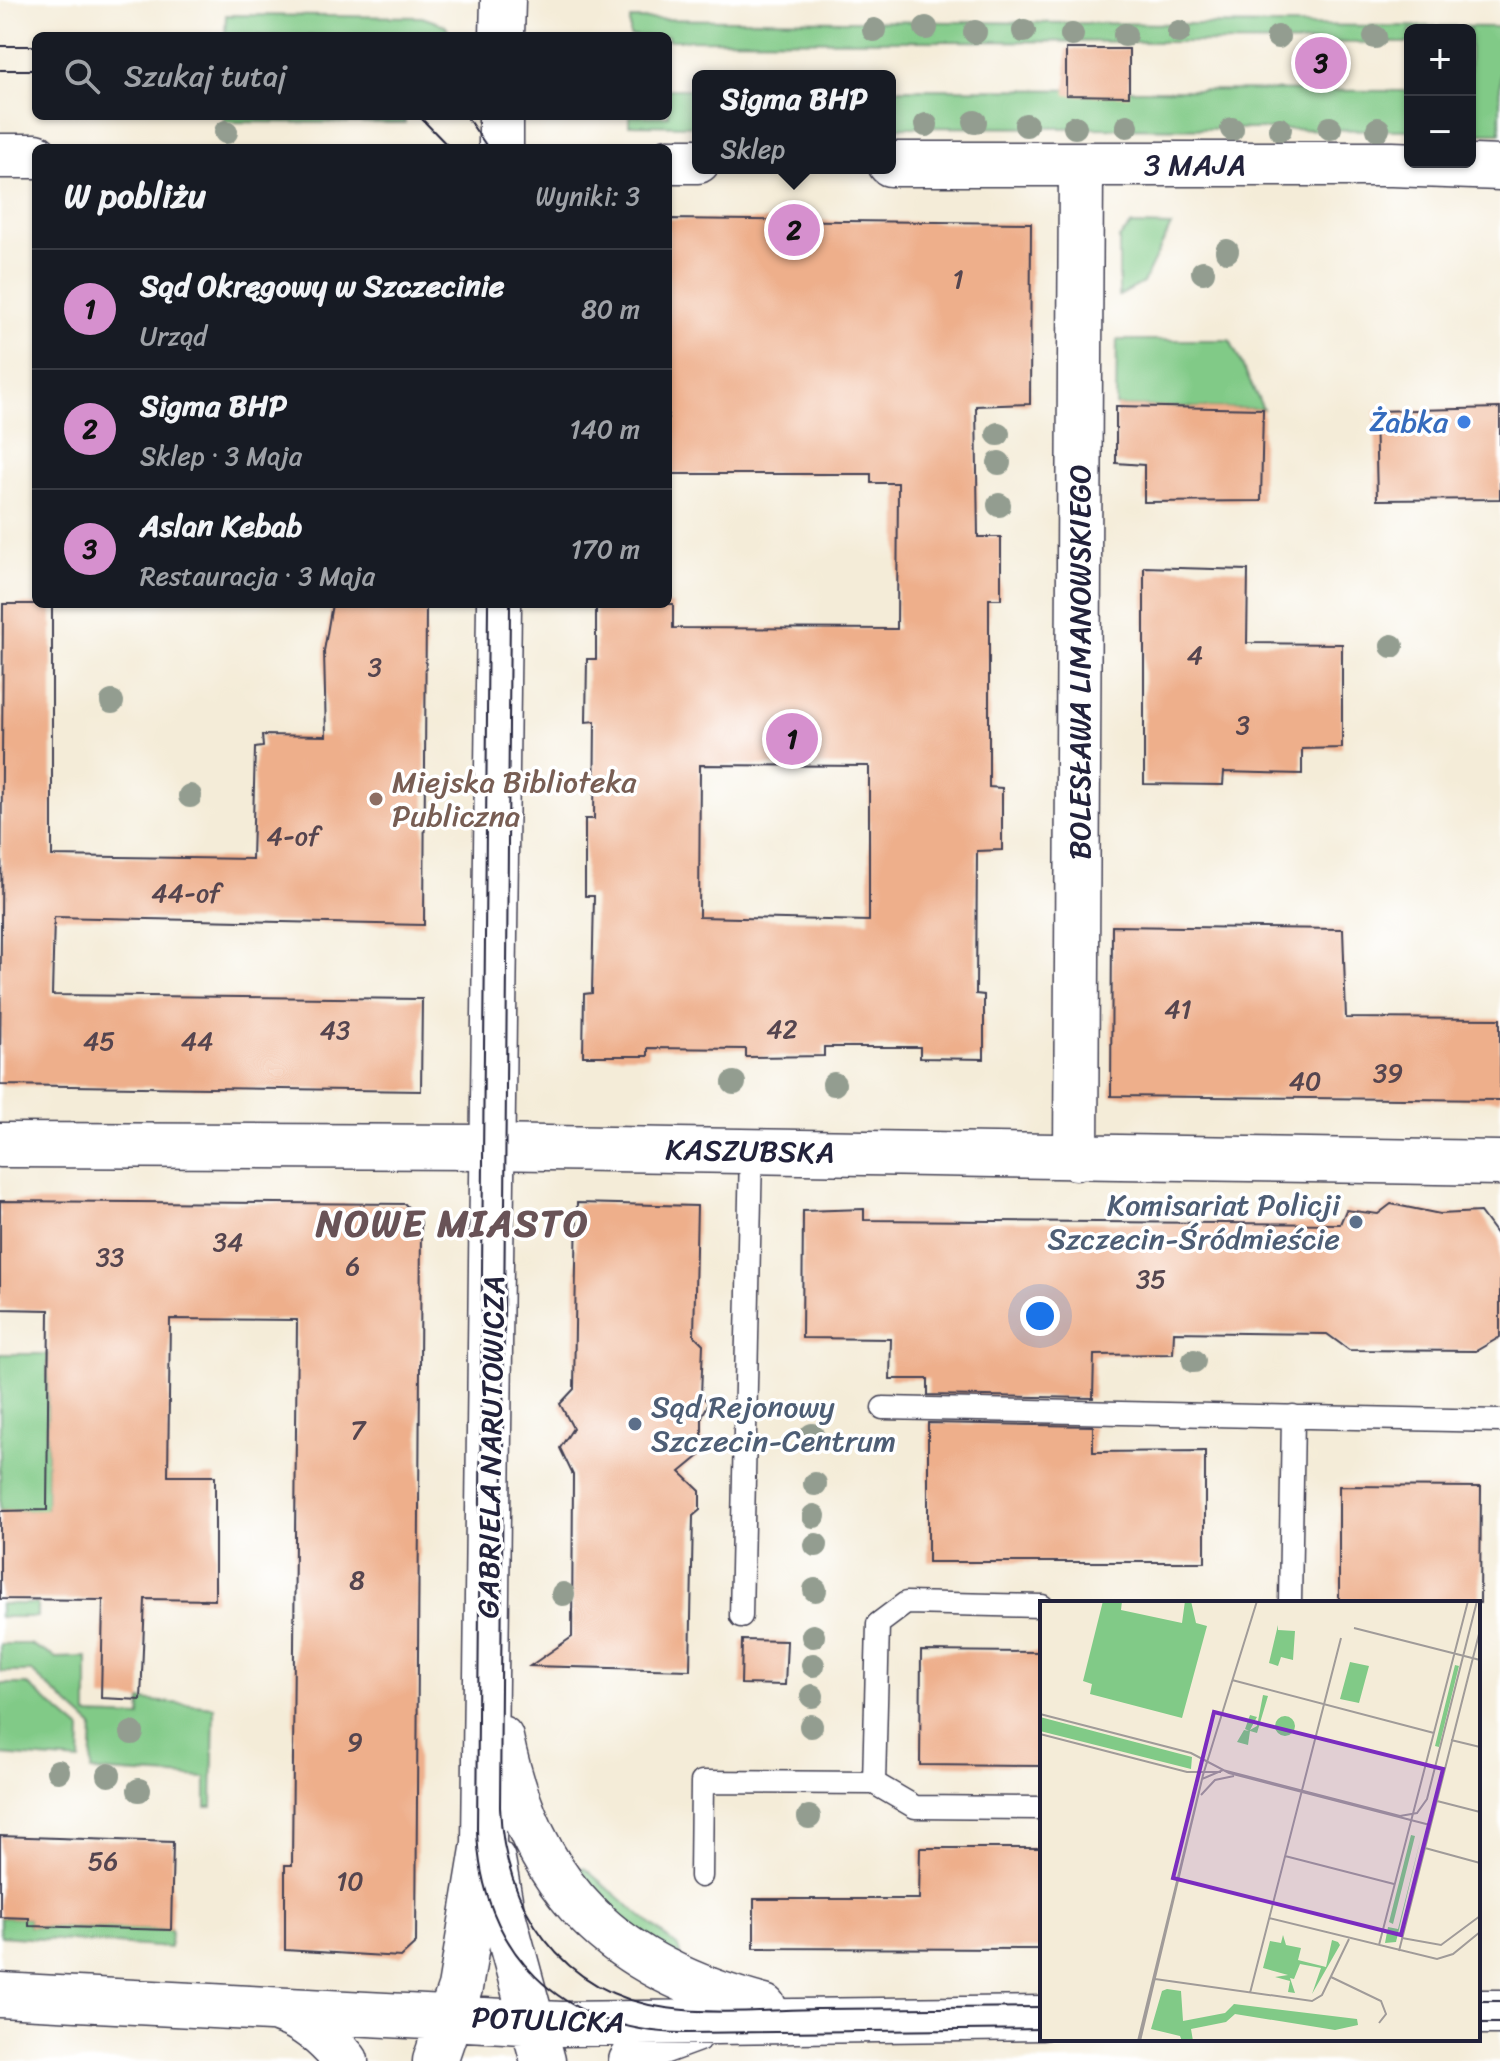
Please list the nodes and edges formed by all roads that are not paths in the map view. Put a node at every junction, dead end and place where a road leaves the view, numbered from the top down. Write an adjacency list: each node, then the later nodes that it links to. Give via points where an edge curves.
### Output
1 (503, 0): 2 (street)
2 (502, 32)
3 (501, 120): 4 (street)
4 (501, 144)
5 (0, 156): 6 (street)
6 (32, 156)
7 (896, 164): 8 (street, 3 MAJA)
8 (1081, 166): 9 (street, 3 MAJA); 14 (street, BOLESŁAWA LIMANOWSKIEGO)
9 (1500, 168)
10 (499, 608): 12 (street, GABRIELA NARUTOWICZA)
11 (0, 1145): 12 (street, KASZUBSKA)
12 (495, 1147): 13 (street, KASZUBSKA); 22 (street, GABRIELA NARUTOWICZA)
13 (751, 1152): 14 (street, KASZUBSKA); 21 (lane)
14 (1076, 1158): 15 (street, KASZUBSKA)
15 (1500, 1163)
16 (883, 1408): 17 (lane)
17 (1293, 1416): 18 (lane); 19 (lane)
18 (1500, 1421)
19 (1290, 1601)
20 (1040, 1606): 23 (lane, via 906,1603 878,1624)
21 (741, 1616)
22 (488, 1657): 25 (street, GABRIELA NARUTOWICZA); 31 (street, POTULICKA, via 515,1790 538,1848 575,1904 635,1957 683,1982)
23 (874, 1783): 24 (lane, via 915,1807); 26 (lane, via 702,1782)
24 (1040, 1808)
25 (486, 1810): 29 (street, GABRIELA NARUTOWICZA, via 481,1872); 33 (street, GABRIELA NARUTOWICZA, via 502,1911)
26 (701, 1876)
27 (0, 1995): 28 (street, POTULICKA)
28 (267, 2006): 29 (street, POTULICKA); 34 (street, POTULICKA, via 294,2015 321,2033)
29 (452, 2016): 33 (street, POTULICKA); 35 (street, GABRIELA NARUTOWICZA)
30 (1040, 2018): 31 (street, POTULICKA)
31 (830, 2020): 32 (street, POTULICKA)
32 (740, 2021): 33 (street, POTULICKA); 36 (street, via 673,2036)
33 (538, 2042)
34 (346, 2061)
35 (435, 2061)
36 (631, 2061)

